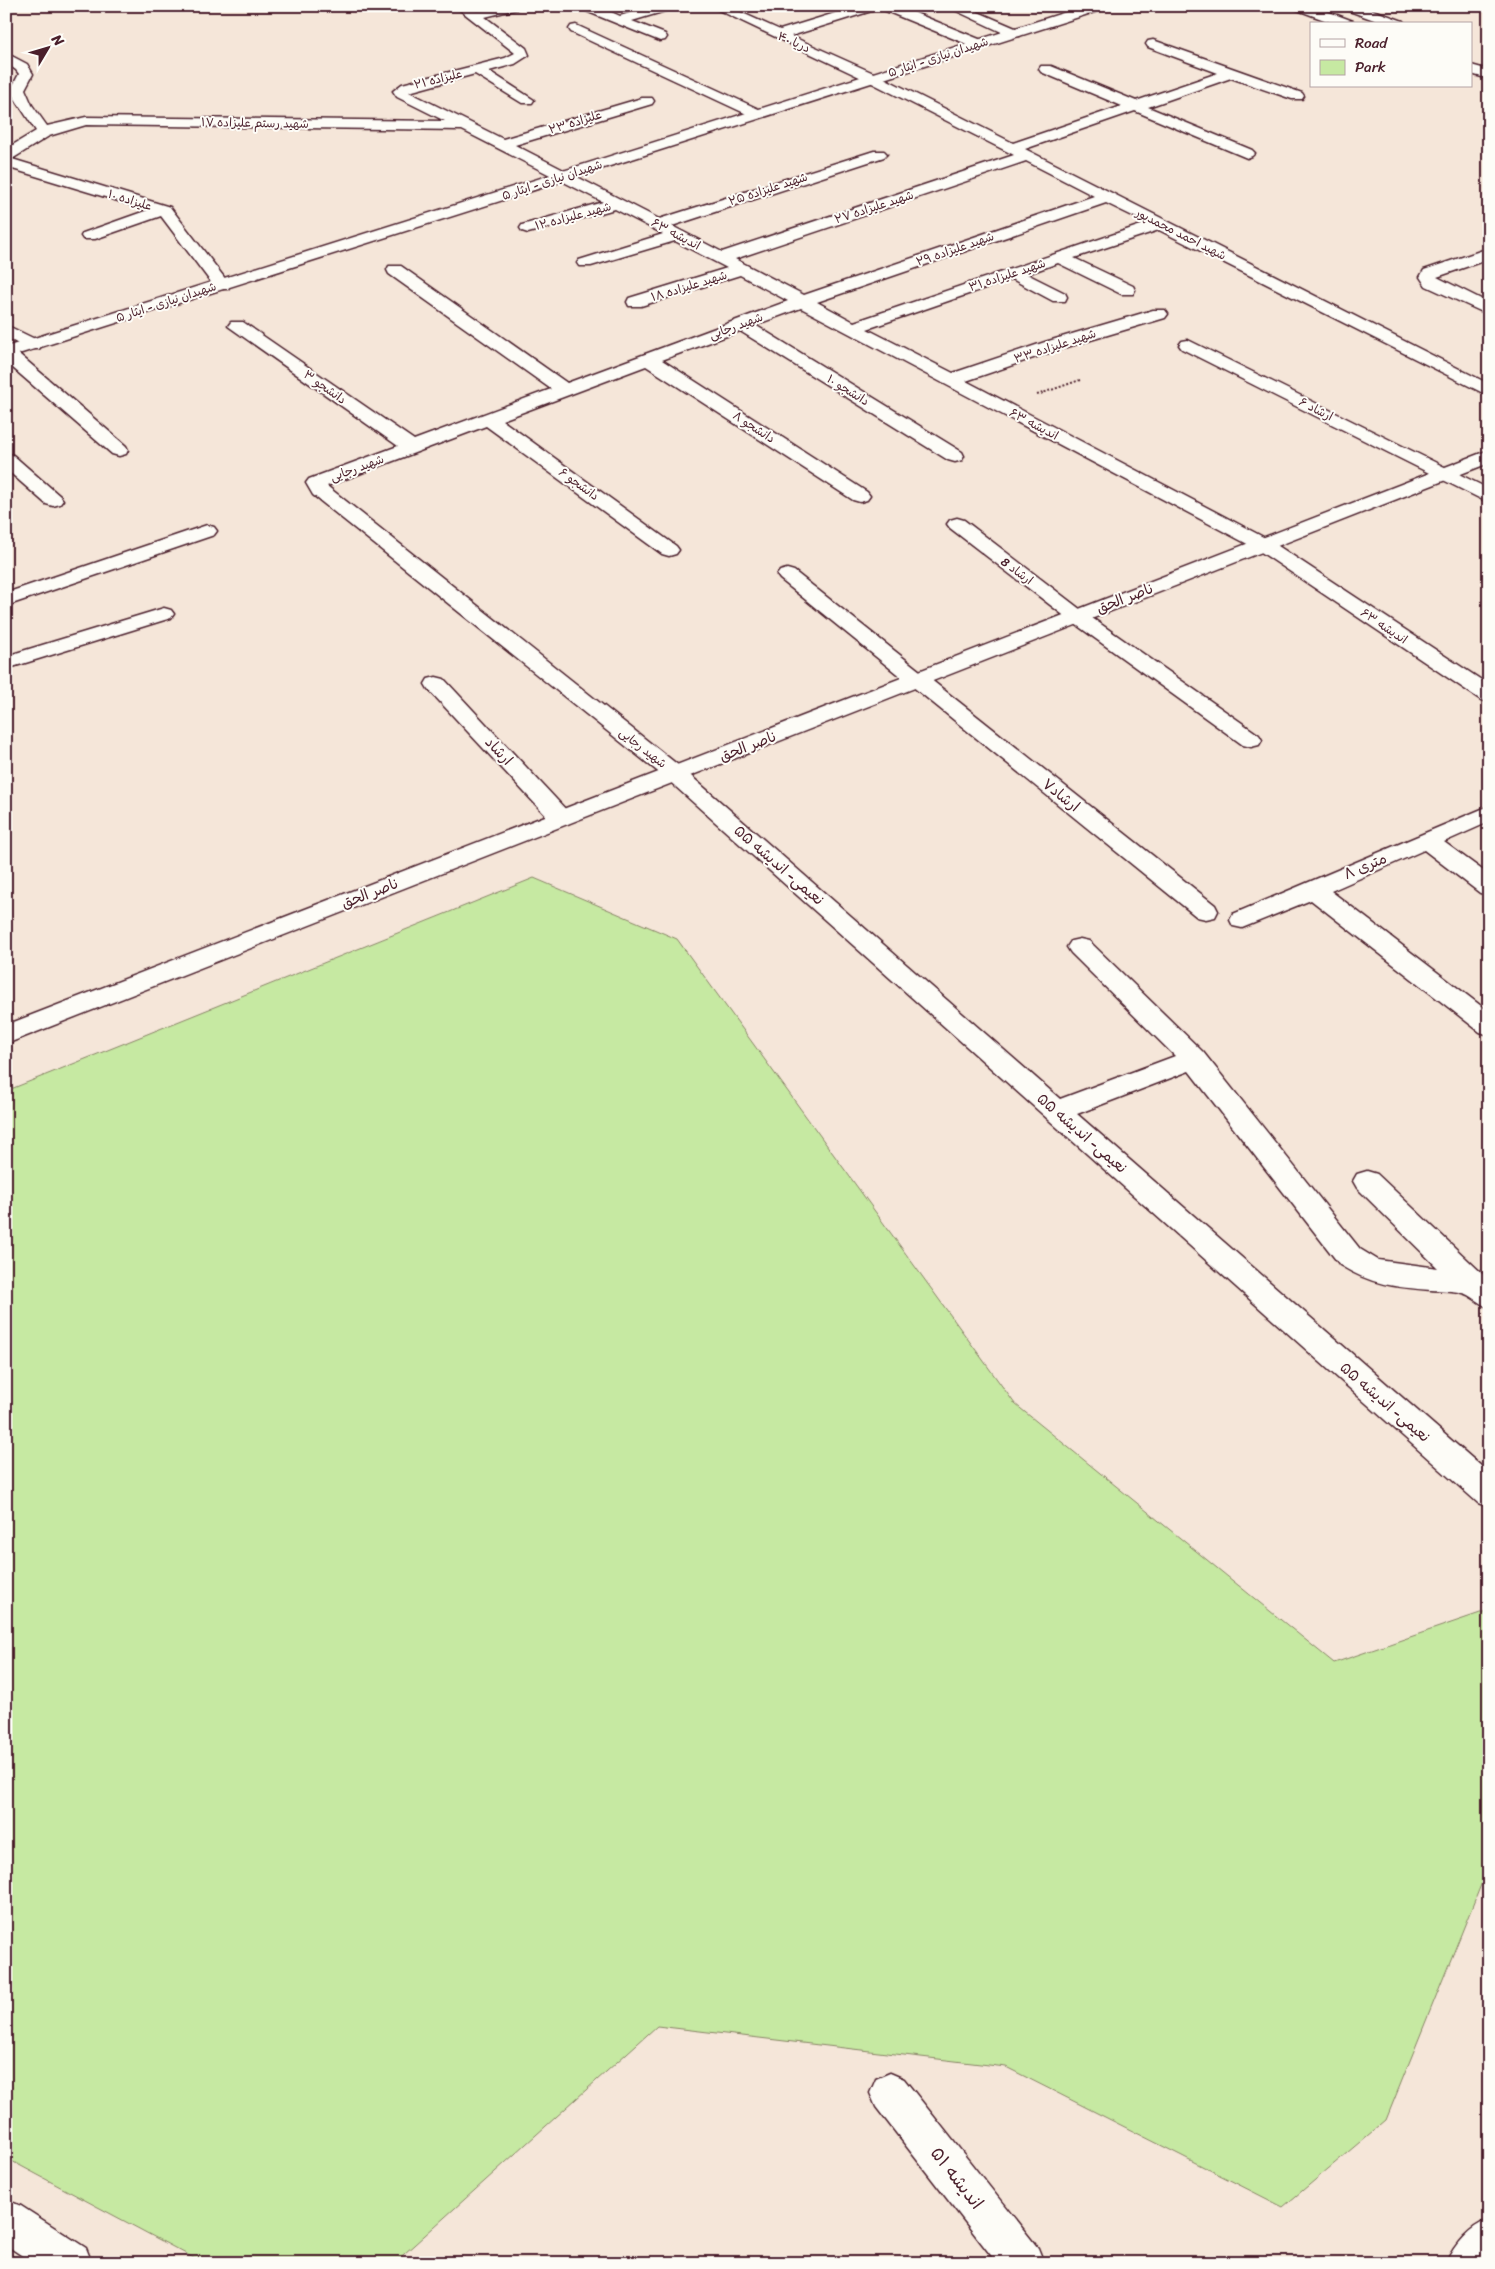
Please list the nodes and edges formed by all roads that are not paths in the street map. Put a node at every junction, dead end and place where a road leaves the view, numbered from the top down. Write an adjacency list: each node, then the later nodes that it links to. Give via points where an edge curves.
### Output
1 (461, 6): 12 (street, علیزاده ۲۱)
2 (512, 6): 12 (street)
3 (586, 6): 13 (street)
4 (667, 6): 13 (street)
5 (716, 6): 18 (street, دریا ۴۰)
6 (873, 6): 18 (street)
7 (886, 6): 20 (street)
8 (952, 6): 17 (street)
9 (1300, 6): 14 (street)
10 (1091, 7): 17 (street, شهیدان نیازی - ایثار ۵)
11 (1357, 7): 15 (street)
12 (474, 16): 25 (street, علیزاده ۲۱, via 522,53 516,59)
13 (620, 20): 19 (street)
14 (1343, 22)
15 (1393, 22)
16 (576, 29): 33 (street)
17 (1015, 33): 20 (street, شهیدان نیازی - ایثار ۵)
18 (778, 35): 28 (street, دریا ۴۰)
19 (660, 37)
20 (979, 44): 28 (street, شهیدان نیازی - ایثار ۵)
21 (1153, 44): 26 (street)
22 (6, 57): 35 (street, via 22,67 26,74 18,89 20,97)
23 (1472, 68): 27 (street)
24 (1046, 69): 32 (street)
25 (478, 70): 30 (street); 34 (street, علیزاده ۲۱, via 400,91)
26 (1231, 73): 29 (street); 32 (street)
27 (1489, 75)
28 (873, 78): 33 (street, شهیدان نیازی - ایثار ۵); 37 (street, شهید احمد محمدپور)
29 (1296, 96)
30 (527, 100)
31 (647, 101): 36 (street, علیزاده ۲۳)
32 (1137, 106): 37 (street); 38 (street)
33 (758, 114): 43 (street, شهیدان نیازی - ایثار ۵)
34 (468, 126): 35 (street, ۱۷ شهید رستم علیزاده, via 86,121); 36 (street, علیزاده ۲۱)
35 (43, 131): 40 (street, ۱۷ شهید رستم علیزاده)
36 (503, 144): 43 (street, علیزاده ۲۱)
37 (1012, 149): 41 (street, شهید احمد محمدپور)
38 (1248, 153)
39 (879, 154): 47 (street, شهید علیزاده ۲۵)
40 (6, 156)
41 (1027, 156): 44 (street, شهید احمد محمدپور); 53 (street, شهید علیزاده ۲۷)
42 (6, 162): 46 (street, علیزاده ۱۰)
43 (565, 176): 45 (street, اندیشه ۶۳); 59 (street, شهیدان نیازی - ایثار ۵)
44 (1108, 197): 48 (street, شهید احمد محمدپور); 63 (street, شهید علیزاده ۲۹)
45 (618, 203): 47 (street, اندیشه ۶۳); 49 (street, شهید علیزاده ۱۲)
46 (164, 210): 51 (street); 59 (street, علیزاده ۱۰)
47 (658, 224): 50 (street, اندیشه ۶۳)
48 (1161, 224): 54 (street, شهید علیزاده ۳۱); 76 (street, شهید احمد محمدپور)
49 (528, 228)
50 (677, 234): 53 (street, اندیشه ۶۳); 55 (street)
51 (88, 236)
52 (1489, 253): 64 (street, via 1428,277)
53 (722, 258): 56 (street, اندیشه ۶۳)
54 (1060, 258): 58 (street, شهید علیزاده ۳۱); 60 (street)
55 (585, 263)
56 (742, 269): 62 (street, شهید علیزاده ۱۸); 63 (street, اندیشه ۶۳)
57 (395, 270): 75 (street)
58 (1013, 273): 61 (street); 68 (street, شهید علیزاده ۳۱)
59 (222, 285): 70 (street, شهیدان نیازی - ایثار ۵)
60 (1127, 290)
61 (1059, 297)
62 (636, 302)
63 (803, 302): 66 (street, شهید رجایی); 68 (street, اندیشه ۶۳)
64 (1489, 310)
65 (1159, 314): 74 (street, شهید علیزاده ۳۳)
66 (741, 324): 73 (street, شهید رجایی); 80 (street, دانشجو ۱۰)
67 (237, 326): 78 (street, دانشجو ۳)
68 (854, 328): 74 (street, اندیشه ۶۳)
69 (6, 330): 70 (street)
70 (32, 345): 72 (street, شهیدان نیازی - ایثار ۵)
71 (1188, 345): 83 (street, ارشاد ۶)
72 (7, 353): 79 (street)
73 (648, 359): 75 (street, شهید رجایی); 84 (street, دانشجو ۸)
74 (951, 380): 89 (street, اندیشه ۶۳)
75 (565, 390): 77 (street, شهید رجایی)
76 (1489, 391)
77 (489, 419): 78 (street, شهید رجایی); 90 (street, دانشجو ۶)
78 (412, 447): 100 (street, شهید رجایی, via 316,483 320,491)
79 (119, 450)
80 (955, 456)
81 (1489, 456): 83 (street, ناصر الحق)
82 (6, 459): 86 (street)
83 (1444, 473): 85 (street); 89 (street, ناصر الحق)
84 (860, 496)
85 (1489, 497)
86 (53, 500)
87 (957, 524): 94 (street, ارشاد 8)
88 (207, 531): 92 (street)
89 (1262, 544): 94 (street, ناصر الحق); 98 (street, اندیشه ۶۳)
90 (669, 550)
91 (787, 574): 96 (street, ارشاد۷)
92 (6, 600)
93 (164, 614): 95 (street)
94 (1078, 617): 96 (street, ناصر الحق); 99 (street, ارشاد 8)
95 (6, 663)
96 (916, 680): 100 (street, ناصر الحق); 106 (street, ارشاد۷)
97 (436, 684): 102 (street, ارشاد)
98 (1489, 696)
99 (1251, 740)
100 (675, 774): 102 (street, ناصر الحق); 112 (street, نعیمی- اندیشه ۵۵)
101 (1489, 813): 103 (street, ۸ متری)
102 (561, 818): 110 (street, ناصر الحق)
103 (1426, 840): 104 (street); 105 (street, ۸ متری)
104 (1489, 887)
105 (1313, 889): 107 (street, ۸ متری); 109 (street)
106 (1206, 911)
107 (1242, 920)
108 (1080, 947): 111 (street)
109 (1489, 1026)
110 (6, 1035)
111 (1194, 1059): 112 (street); 114 (street, via 1350,1257 1371,1270)
112 (1056, 1111): 115 (street, نعیمی- اندیشه ۵۵)
113 (1367, 1181): 114 (street)
114 (1480, 1289)
115 (1489, 1493)
116 (890, 2093): 120 (street, اندیشه ۵۱)
117 (6, 2220): 119 (street)
118 (1489, 2240): 121 (street)
119 (71, 2263)
120 (1023, 2263)
121 (1467, 2263)

